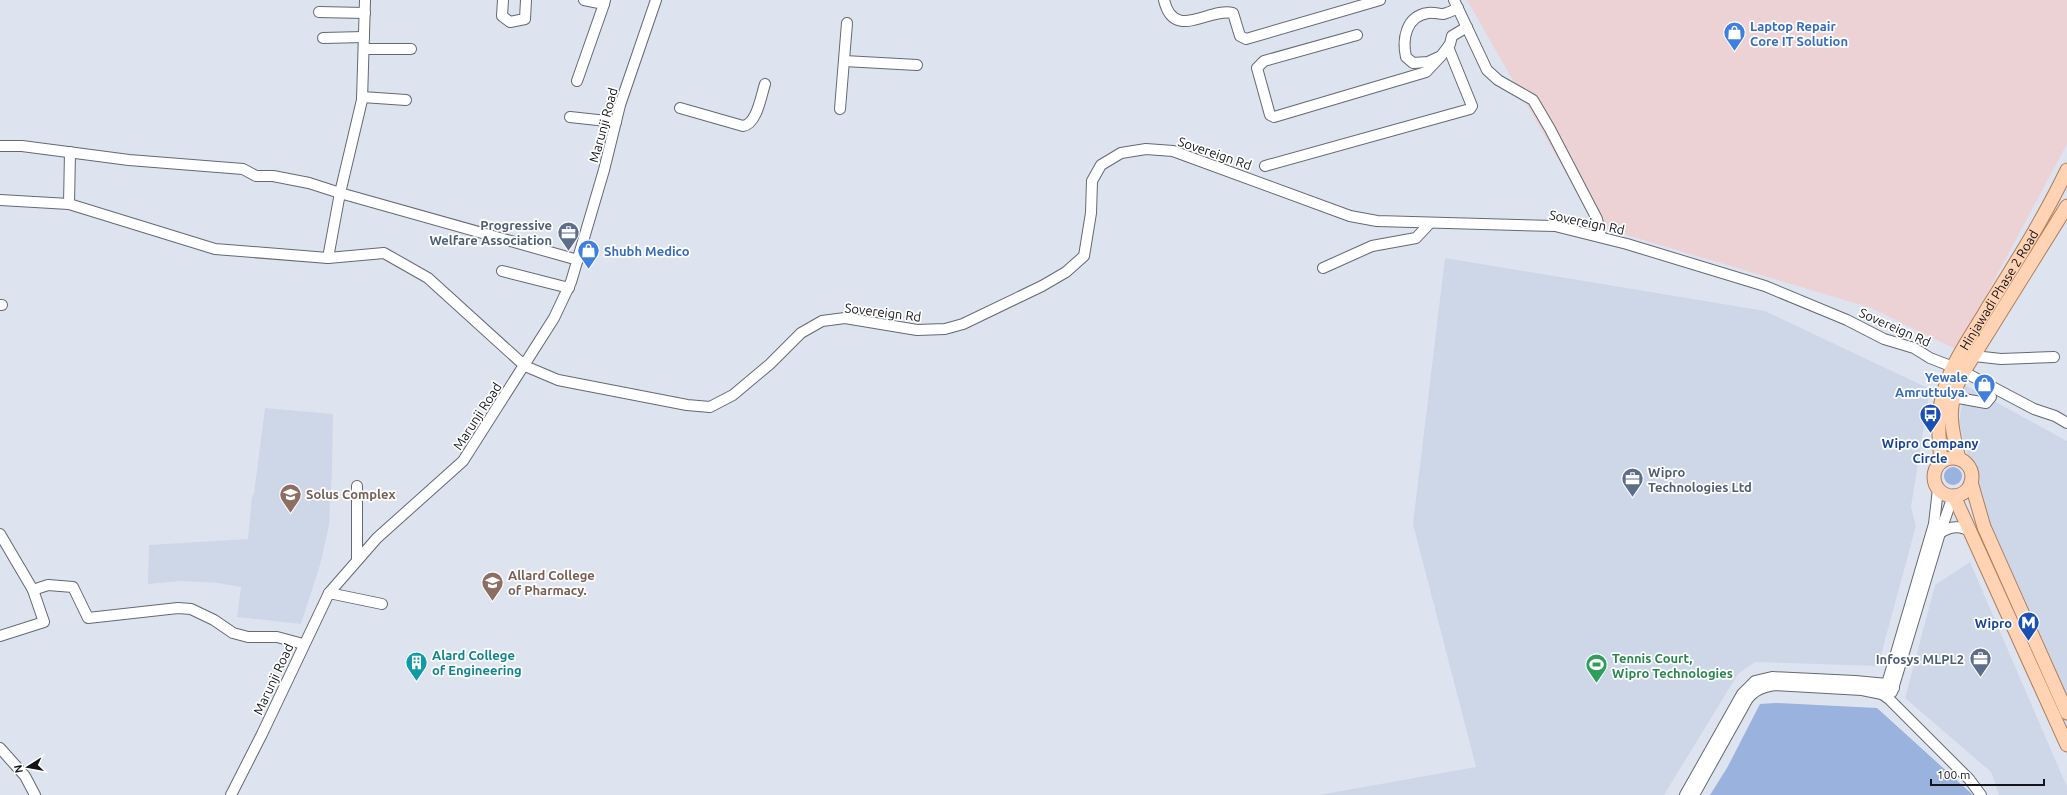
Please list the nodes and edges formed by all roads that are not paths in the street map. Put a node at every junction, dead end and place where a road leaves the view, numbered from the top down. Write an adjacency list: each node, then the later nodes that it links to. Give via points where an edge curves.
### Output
1 (365, 0): 11 (street)
2 (503, 0): 3 (street, via 502,16 510,22 525,19)
3 (526, 0)
4 (584, 0): 8 (street)
5 (656, 0): 30 (street, Marunji Road)
6 (1164, 0): 7 (street, via 1172,17 1180,20 1196,20 1226,12 1233,13 1240,36 1246,39)
7 (1380, 0)
8 (605, 2): 23 (street)
9 (1456, 4): 13 (street); 20 (street, via 1443,14 1420,16 1411,22 1404,40 1406,57 1413,63 1428,62)
10 (319, 12): 11 (street)
11 (365, 13): 15 (street)
12 (848, 23): 21 (street)
13 (1466, 27): 17 (street, via 1452,36); 40 (street, via 1487,70 1498,80 1533,100 1598,218)
14 (1357, 35): 20 (street, via 1260,64 1257,68 1270,115 1274,117 1426,72)
15 (364, 37): 16 (street); 18 (street)
16 (323, 38)
17 (1448, 47): 20 (street); 33 (street, via 1472,106 1470,109)
18 (364, 49): 19 (street); 25 (street)
19 (411, 49)
20 (1441, 56)
21 (844, 61): 22 (street); 28 (street)
22 (917, 65)
23 (577, 81)
24 (765, 84): 27 (street, via 752,121 747,126)
25 (362, 97): 26 (street); 35 (street)
26 (406, 100)
27 (680, 108)
28 (840, 109)
29 (570, 117): 30 (street)
30 (616, 122): 42 (street, Marunji Road)
31 (0, 146): 32 (street)
32 (70, 152): 35 (street, via 129,160 243,169 256,176 273,176 310,183); 37 (street)
33 (1265, 166)
34 (2067, 170): 49 (main road, Hinjawadi Phase 2 Road)
35 (340, 193): 41 (street); 42 (street)
36 (0, 200): 37 (street, Sovereign Rd)
37 (69, 204): 41 (street, Sovereign Rd, via 215,249)
38 (2067, 206): 46 (main road, Hinjawadi Phase 2 Road)
39 (1430, 223): 40 (street, Sovereign Rd, via 1555,226); 43 (street, via 1416,238 1372,246); 48 (street, Sovereign Rd, via 1377,221 1350,216 1173,151 1146,149 1121,153 1101,165 1092,181 1091,213 1084,256 1066,272 1042,286 963,324 945,329 917,330 845,318 822,321 801,333 770,364 733,395 710,406 687,405 558,380)
40 (1601, 238): 49 (street, Sovereign Rd, via 1765,286 1847,320 1884,339 1914,348)
41 (328, 258): 48 (street, Sovereign Rd, via 384,253 428,278)
42 (578, 260): 45 (street, Marunji Road)
43 (1323, 268)
44 (502, 271): 45 (street)
45 (569, 288): 48 (street, Marunji Road)
46 (1974, 356): 47 (street, via 2001,359); 49 (main road, Hinjawadi Phase 2 Road)
47 (2054, 358)
48 (525, 366): 62 (street, Marunji Road, via 463,461 377,538)
49 (1958, 370): 50 (main road, Hinjawadi Phase 2 Road); 52 (street, Sovereign Rd); 54 (main road, Hinjawadi Phase 2 Road, via 1942,398 1938,436)
50 (1953, 397): 51 (street, via 1986,403); 53 (main road, Hinjawadi Phase 2 Road, via 1950,421)
51 (1991, 397)
52 (2067, 423)
53 (1959, 459): 54 (main road); 55 (main road, via 1970,468)
54 (1941, 461): 57 (main road, via 1934,474)
55 (1971, 482): 58 (main road, via 1963,493); 70 (main road, via 1984,527)
56 (357, 486): 62 (street)
57 (1938, 489): 58 (main road); 68 (street, via 1934,524)
58 (1954, 496): 59 (main road); 60 (street)
59 (1971, 532): 60 (street, via 1952,527); 71 (main road)
60 (1940, 533): 68 (street)
61 (0, 534): 63 (street)
62 (357, 560): 64 (street, Marunji Road)
63 (33, 590): 66 (street, via 44,622); 67 (street, via 48,585 73,587 88,618 178,608 190,609 214,620 233,633 248,637 277,637)
64 (329, 593): 65 (street); 67 (street, Marunji Road)
65 (382, 604)
66 (0, 636)
67 (303, 644): 74 (street, Marunji Road, via 262,734)
68 (1890, 686): 69 (street); 75 (street, via 1855,680 1772,677 1755,680 1742,694)
69 (1886, 697): 76 (street, via 1855,690 1775,685 1763,687 1747,700); 77 (street, via 1969,779)
70 (2067, 713)
71 (2067, 745)
72 (0, 748): 73 (street, via 25,776)
73 (35, 795)
74 (230, 795)
75 (1684, 795)
76 (1694, 795)
77 (1981, 795)

